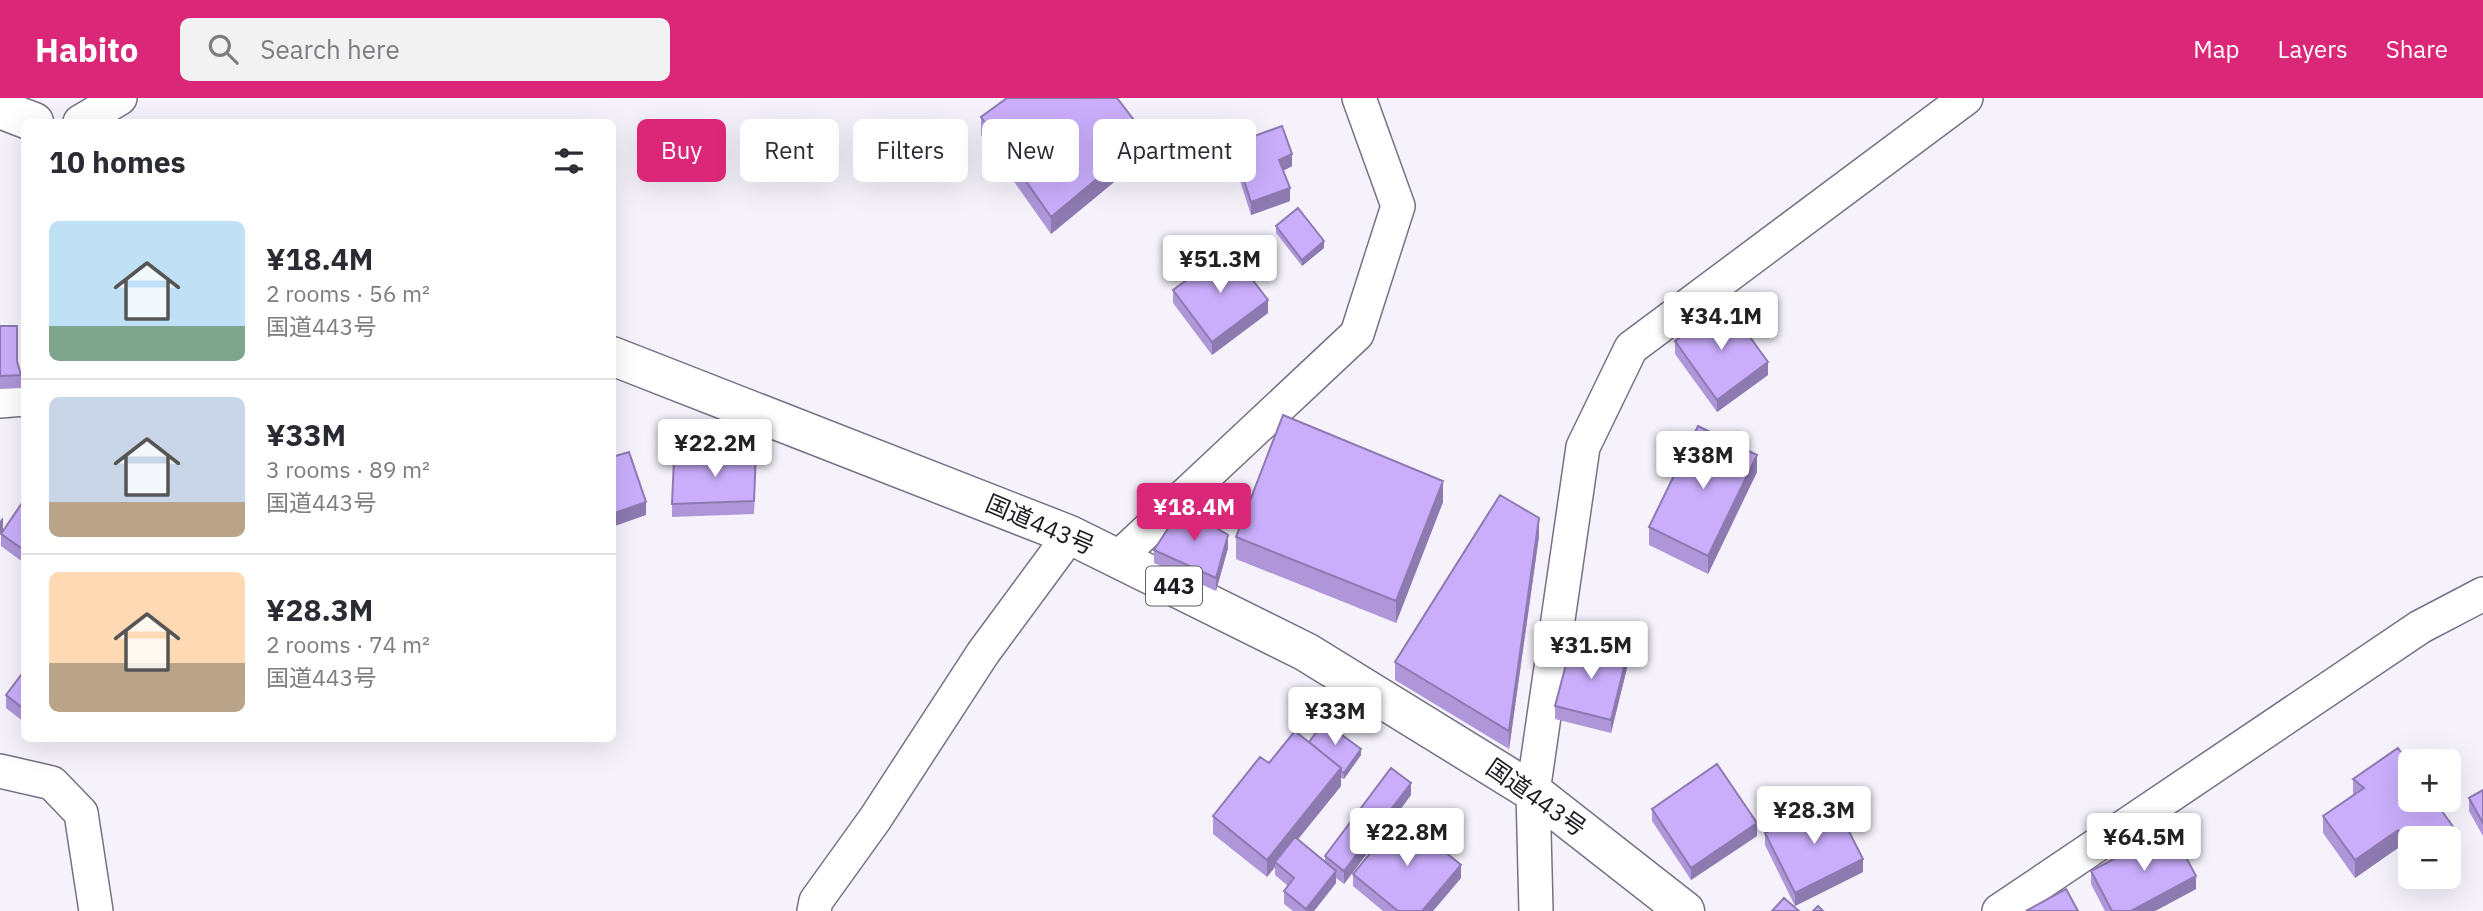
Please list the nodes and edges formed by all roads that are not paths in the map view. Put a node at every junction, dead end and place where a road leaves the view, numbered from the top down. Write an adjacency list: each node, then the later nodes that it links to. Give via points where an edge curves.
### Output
1 (120, 98): 6 (street)
2 (1359, 98): 11 (street, via 1398,206 1357,334)
3 (1966, 98): 14 (street, via 1631,348 1583,447)
4 (0, 109): 5 (highway)
5 (26, 119)
6 (85, 119)
7 (616, 358): 10 (highway, 国道443号 / 443)
8 (21, 399): 9 (street)
9 (0, 401)
10 (1070, 535): 11 (highway, 国道443号 / 443); 16 (street, via 983,653 816,901)
11 (1118, 558): 14 (highway, 国道443号 / 443, via 1306,652)
12 (2483, 594): 19 (street, via 2420,626)
13 (0, 771): 15 (street, via 52,783 80,813)
14 (1532, 792): 17 (street); 18 (highway, 国道443号 / 443)
15 (96, 911)
16 (814, 911)
17 (1536, 911)
18 (1685, 911)
19 (1999, 911)

